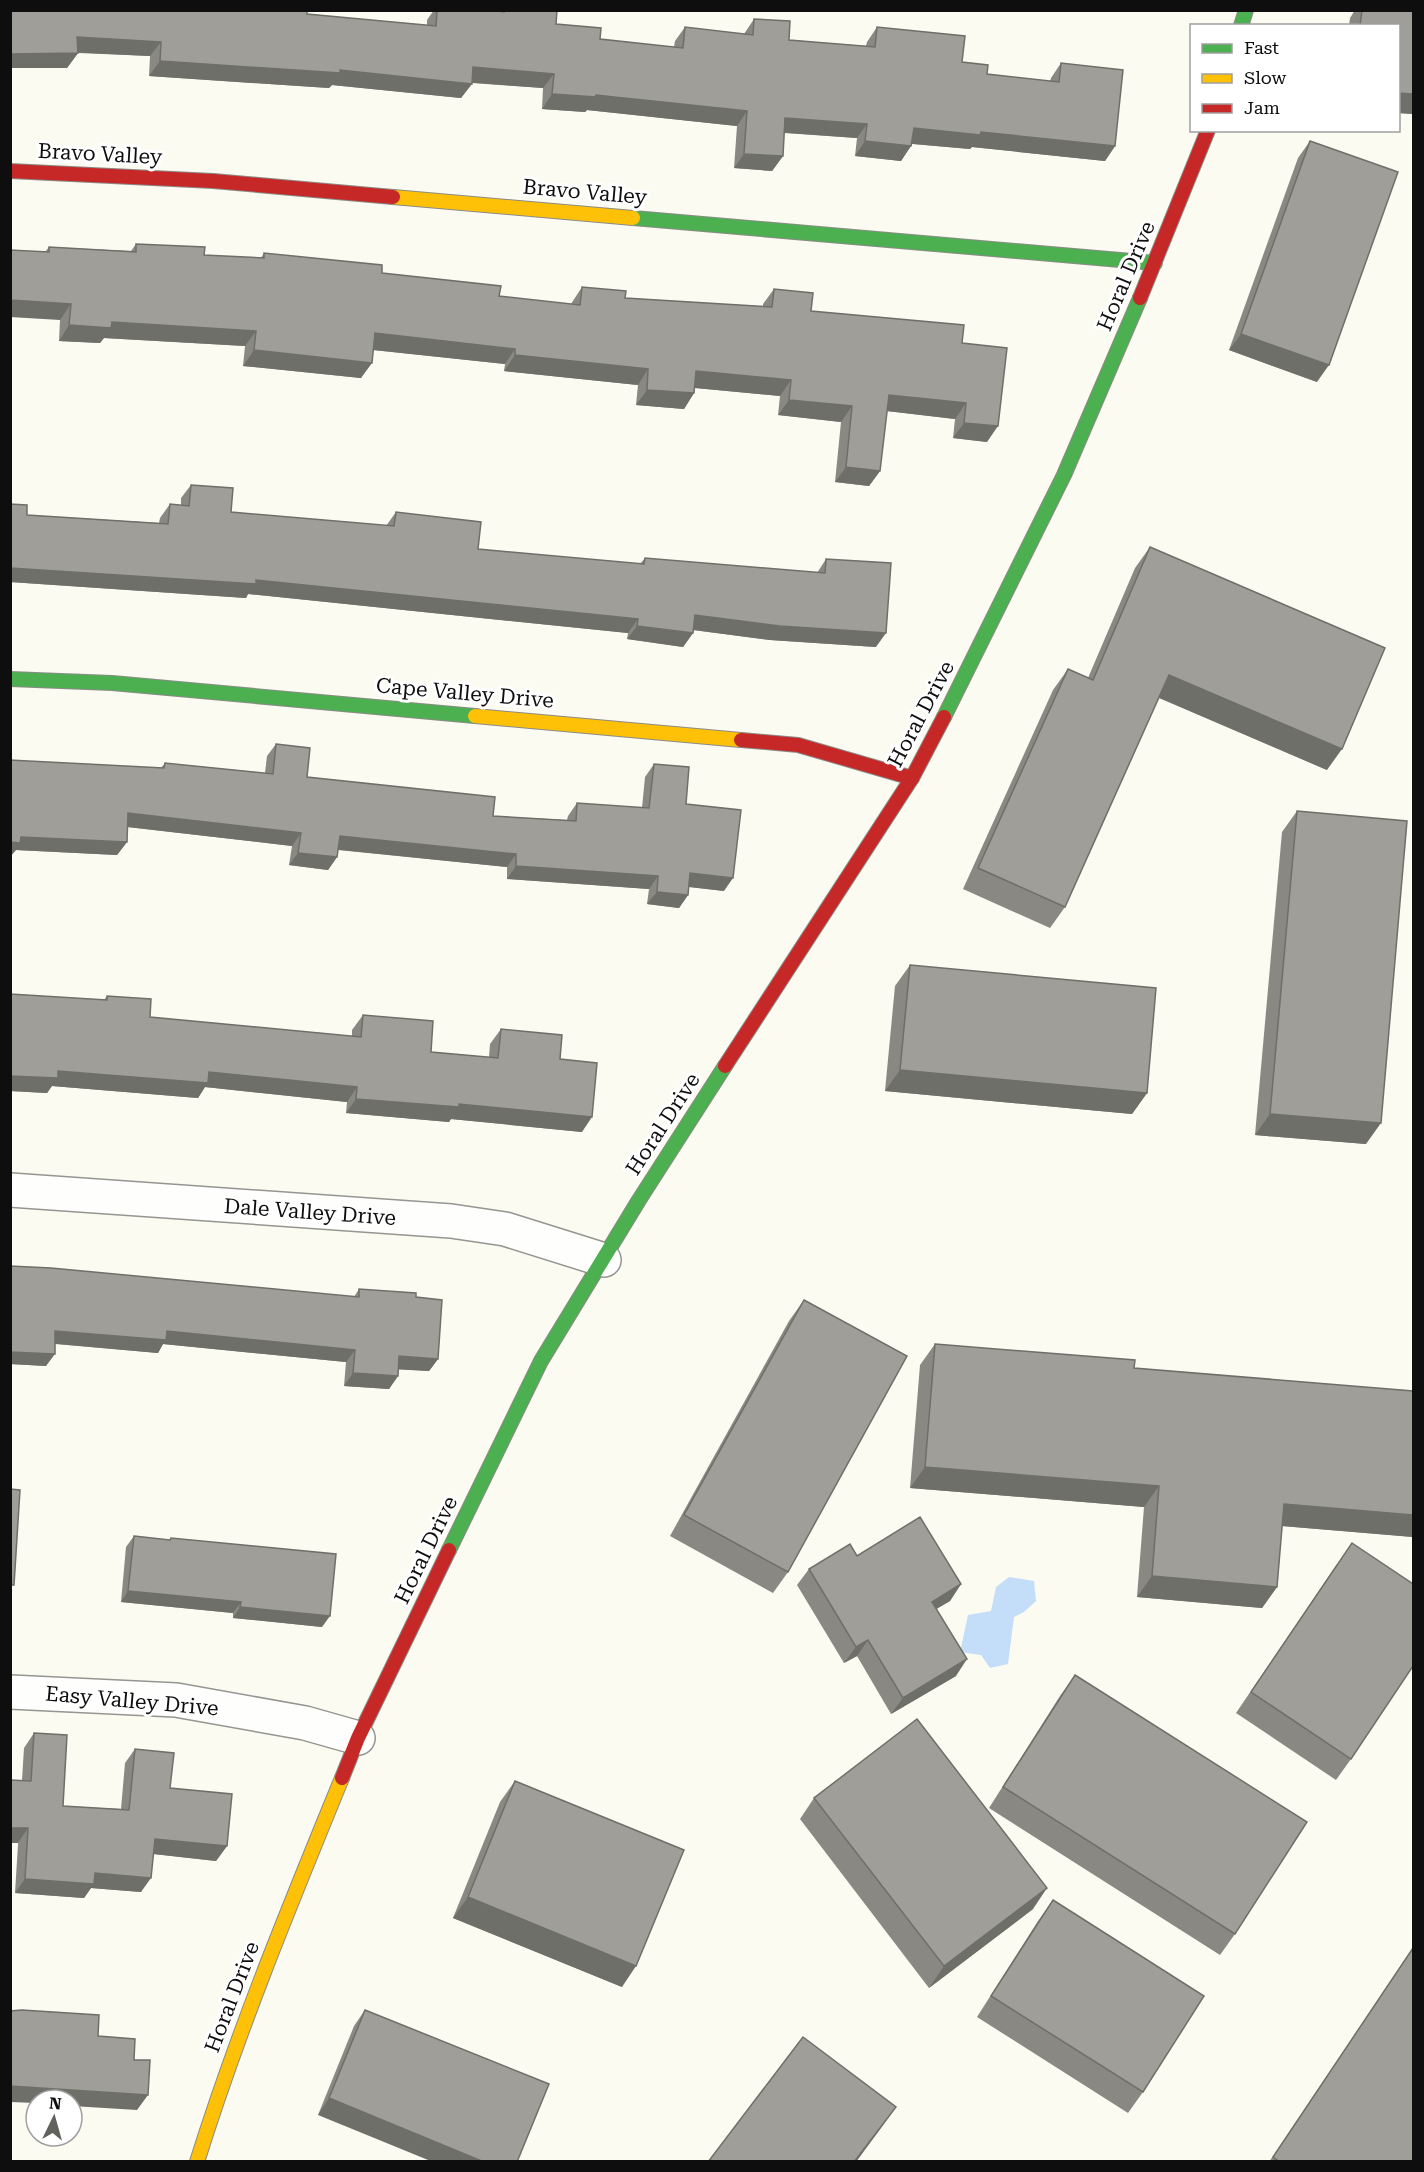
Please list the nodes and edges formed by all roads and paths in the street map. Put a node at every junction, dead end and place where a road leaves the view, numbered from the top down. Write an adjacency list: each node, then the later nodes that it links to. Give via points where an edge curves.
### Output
1 (1207, 132): 3 (street, Horal Drive)
2 (10, 171): 3 (street, Bravo Valley, via 213,181)
3 (1155, 263): 5 (street, Horal Drive, via 1064,475)
4 (10, 679): 5 (street, Cape Valley Drive, via 112,683 798,745)
5 (912, 778): 7 (street, Horal Drive)
6 (10, 1190): 7 (street, Dale Valley Drive, via 451,1221 505,1229)
7 (604, 1260): 9 (street, Horal Drive, via 541,1361)
8 (10, 1692): 9 (street, Easy Valley Drive, via 176,1700 305,1723)
9 (358, 1738): 10 (street, Horal Drive, via 265,1968)
10 (197, 2162)

